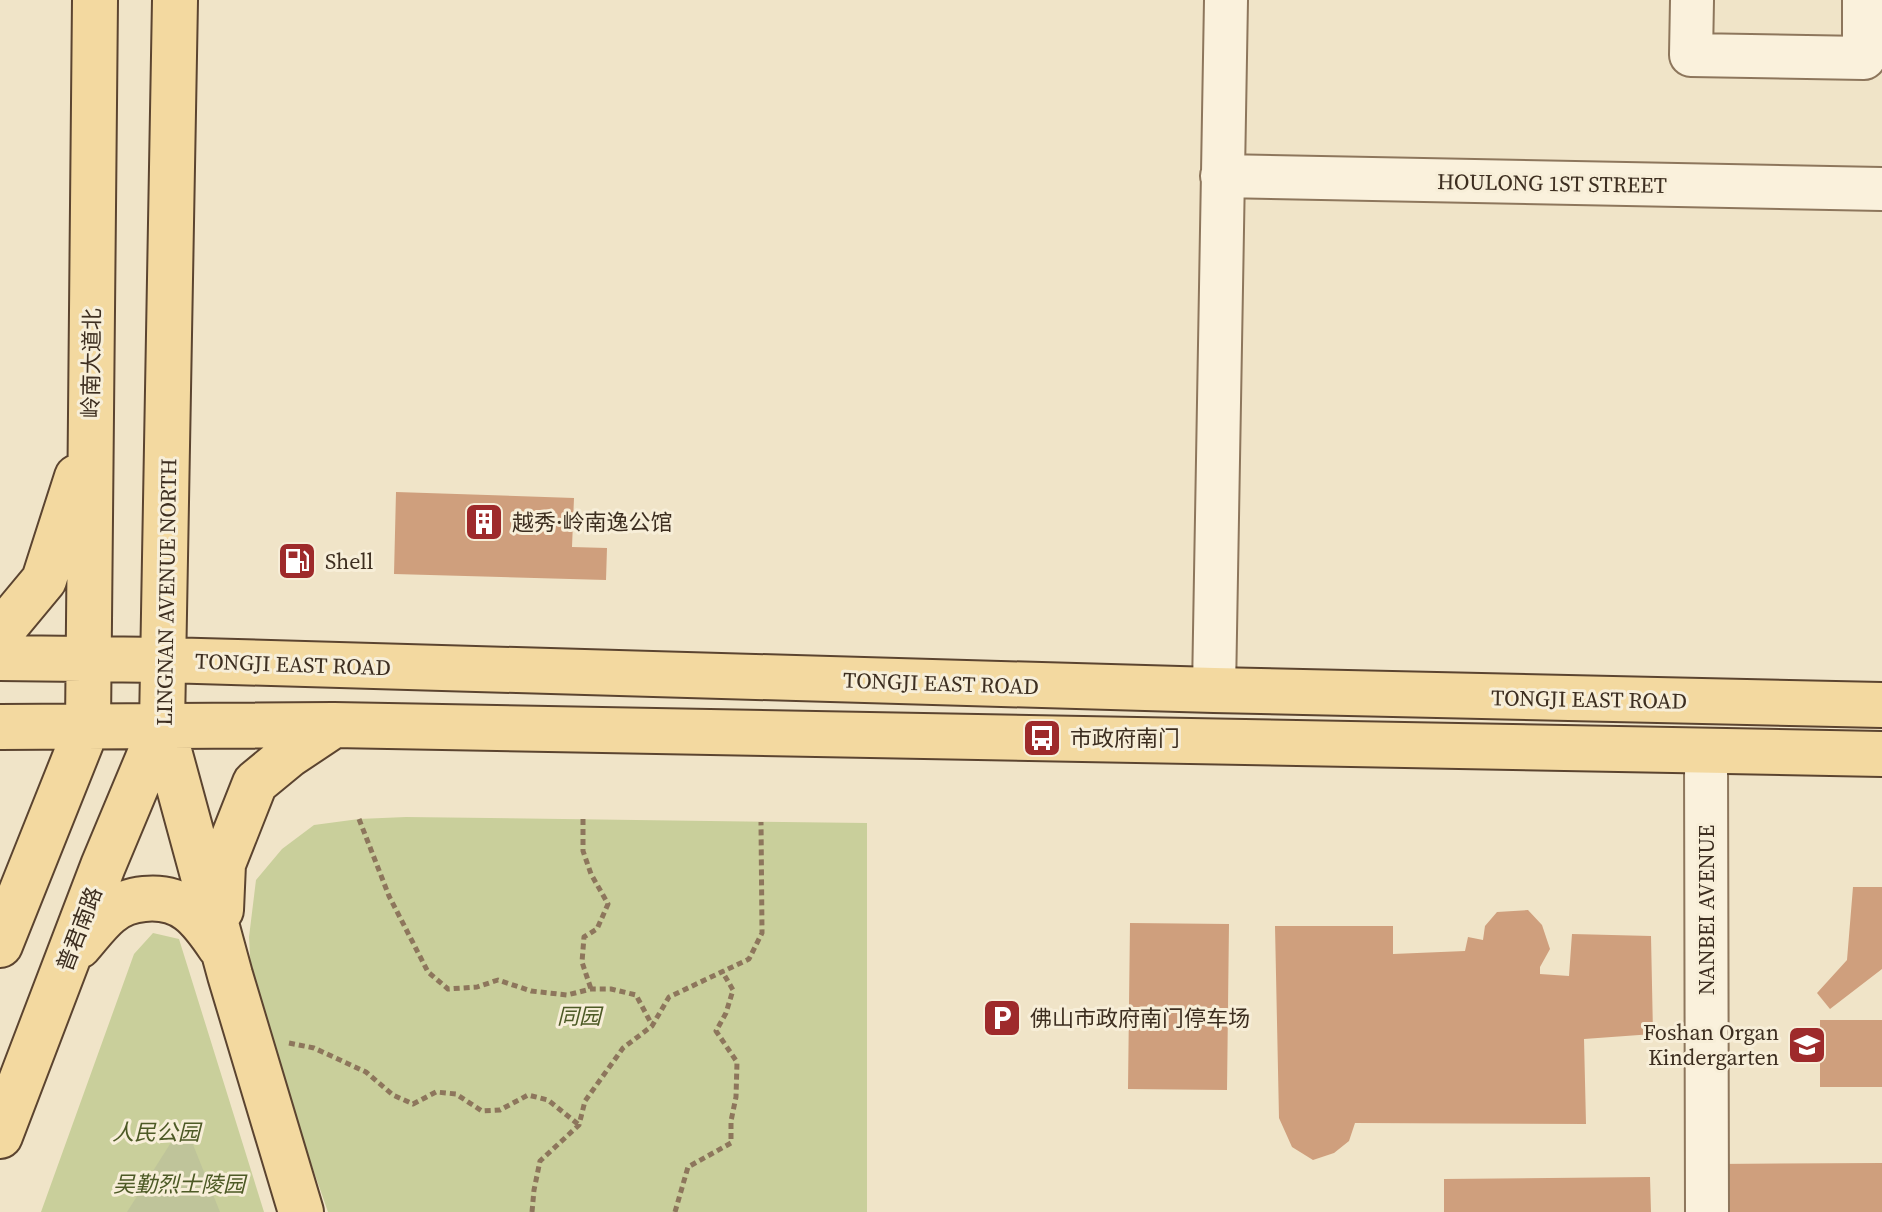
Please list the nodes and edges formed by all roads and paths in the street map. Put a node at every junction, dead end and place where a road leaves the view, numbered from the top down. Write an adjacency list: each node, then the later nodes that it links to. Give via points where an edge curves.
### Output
1 (95, 0): 8 (main road, 岭南大道北)
2 (175, 0): 12 (main road, LINGNAN AVENUE NORTH)
3 (1226, 0): 6 (street)
4 (1692, 0): 5 (street, via 1691,55 1864,58)
5 (1864, 0)
6 (1222, 176): 7 (street, HOULONG 1ST STREET); 13 (street)
7 (1882, 189)
8 (90, 437): 9 (main road, via 44,580); 11 (main road, 岭南大道北)
9 (0, 633)
10 (0, 658): 11 (main road, TONGJI EAST ROAD)
11 (88, 659): 12 (main road, TONGJI EAST ROAD); 15 (main road, 岭南大道北)
12 (164, 660): 13 (main road, TONGJI EAST ROAD); 16 (main road, LINGNAN AVENUE NORTH)
13 (1214, 690): 14 (main road, TONGJI EAST ROAD)
14 (1882, 705)
15 (88, 725): 16 (main road); 18 (main road); 24 (main road)
16 (162, 725): 17 (main road); 25 (main road, LINGNAN AVENUE NORTH); 26 (main road, 普君南路)
17 (334, 725): 19 (main road); 25 (main road, via 255,783 223,864)
18 (0, 727)
19 (1706, 752): 20 (main road); 36 (street, NANBEI AVENUE)
20 (1882, 754)
21 (359, 819): 28 (path, via 389,896 428,972 448,989 498,980 567,995)
22 (583, 819): 28 (path, via 583,851 608,904 597,929 584,937 582,962)
23 (761, 822): 27 (path, via 762,933 749,959)
24 (0, 945)
25 (223, 952): 26 (main road, via 195,916 174,900 155,898 133,900 109,912); 33 (main road, LINGNAN AVENUE NORTH)
26 (68, 958): 32 (main road, 普君南路)
27 (722, 971): 29 (path, via 669,997); 35 (path, via 733,990 716,1031 737,1062 731,1143 688,1167)
28 (591, 989): 29 (path, via 636,995)
29 (652, 1026): 31 (path, via 623,1048 585,1101)
30 (283, 1042): 31 (path, via 314,1048 366,1072 413,1104 436,1092 456,1094 482,1111 500,1110 528,1095 548,1100)
31 (579, 1125): 34 (path, via 540,1161)
32 (0, 1136)
33 (301, 1212)
34 (532, 1212)
35 (675, 1212)
36 (1707, 1212)

